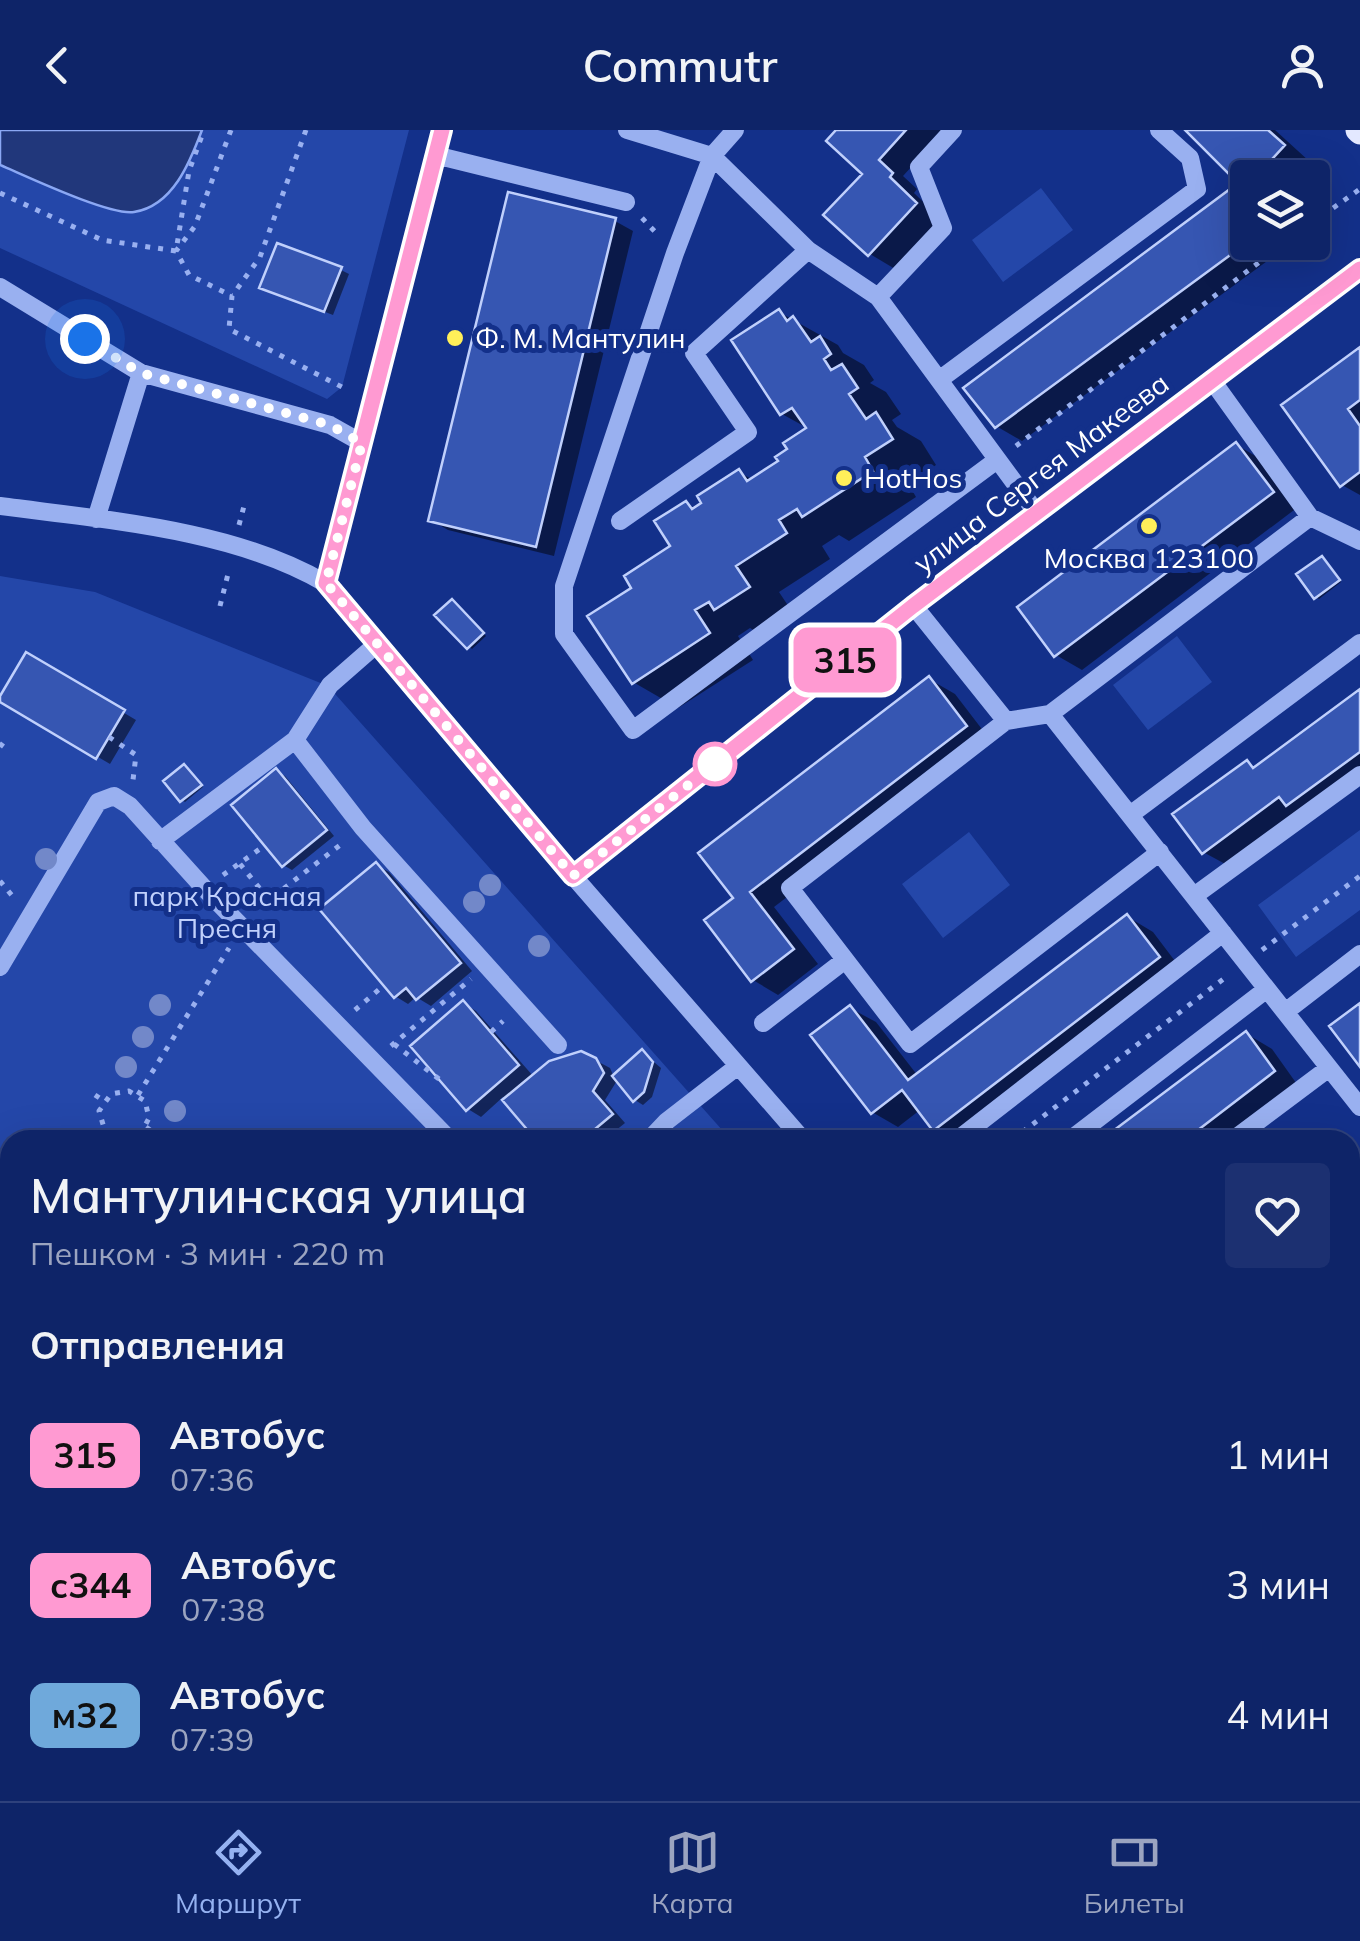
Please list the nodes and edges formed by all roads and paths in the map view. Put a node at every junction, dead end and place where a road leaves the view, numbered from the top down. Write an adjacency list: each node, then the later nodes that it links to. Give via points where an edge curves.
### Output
1 (204, 130): 16 (path, via 189,171)
2 (230, 130): 16 (path, via 194,226)
3 (306, 130): 21 (path, via 260,257)
4 (442, 130): 9 (street)
5 (735, 130): 10 (street)
6 (954, 130): 22 (street, via 918,167 942,228)
7 (1159, 130): 25 (street, via 1190,158 1197,189)
8 (634, 131): 10 (street)
9 (436, 155): 13 (street); 27 (street)
10 (712, 156): 15 (street); 17 (street)
11 (1360, 190): 14 (path)
12 (0, 193): 16 (path, via 102,240)
13 (626, 202): 17 (path)
14 (1330, 211)
15 (808, 250): 22 (street); 33 (street, via 694,353 748,432)
16 (176, 251): 21 (path, via 189,275)
17 (675, 253): 28 (street, via 564,586 564,634 633,730)
18 (1262, 260): 28 (path)
19 (1360, 269): 24 (street, улица Сергея Макеева)
20 (0, 288): 23 (street)
21 (232, 296): 26 (path, via 229,329)
22 (878, 297): 25 (street)
23 (141, 373): 27 (street, via 330,425); 32 (street)
24 (1210, 379): 30 (street, улица Сергея Макеева); 31 (street)
25 (939, 380): 28 (street)
26 (342, 387)
27 (362, 443): 35 (street)
28 (997, 460): 30 (street)
29 (0, 506): 32 (street)
30 (1036, 512): 36 (street, улица Сергея Макеева)
31 (1310, 517): 34 (street); 39 (street)
32 (96, 519): 35 (street, via 235,544)
33 (620, 521)
34 (1360, 541)
35 (326, 583): 37 (street)
36 (913, 606): 40 (street); 51 (street, улица Сергея Макеева)
37 (378, 643): 42 (street, via 330,685); 51 (street)
38 (1360, 643): 45 (street)
39 (1050, 714): 40 (street); 45 (street)
40 (1006, 722): 58 (street, via 790,888)
41 (109, 737): 43 (path)
42 (294, 740): 46 (street); 47 (street)
43 (128, 750)
44 (1360, 775): 54 (street)
45 (1130, 815): 49 (street)
46 (363, 828): 50 (path, via 269,900); 60 (street)
47 (160, 841): 53 (street); 61 (street, via 130,806 114,796 98,802)
48 (264, 846): 50 (path)
49 (1160, 852): 54 (street); 58 (street, via 910,1044)
50 (240, 864): 53 (path)
51 (573, 876): 73 (street)
52 (1360, 876): 59 (path)
53 (204, 888): 55 (street)
54 (1194, 896): 56 (street)
55 (242, 927): 72 (street); 77 (path)
56 (1223, 933): 59 (street); 71 (street)
57 (1360, 954): 65 (street)
58 (845, 960): 67 (street)
59 (1246, 962): 63 (street); 76 (path)
60 (485, 966): 69 (path); 70 (street)
61 (0, 967)
62 (383, 986): 64 (path)
63 (1267, 989): 65 (street); 81 (street)
64 (360, 1006)
65 (1284, 1012): 74 (street)
66 (504, 1020): 68 (path)
67 (763, 1023)
68 (491, 1032)
69 (394, 1044): 72 (path); 75 (path)
70 (558, 1045)
71 (1068, 1054): 76 (path); 89 (street)
72 (374, 1061): 86 (street)
73 (738, 1066): 87 (street); 88 (street)
74 (1328, 1068): 80 (street); 92 (street)
75 (439, 1080)
76 (1089, 1082): 81 (path); 90 (path)
77 (138, 1094): 79 (path, via 120,1090); 82 (path, via 148,1110)
78 (94, 1095): 79 (path)
79 (104, 1101): 83 (path, via 100,1121)
80 (1360, 1107)
81 (1109, 1110): 91 (street)
82 (146, 1127): 84 (path); 85 (path)
83 (106, 1130)
84 (143, 1130)
85 (150, 1130)
86 (440, 1130)
87 (658, 1130)
88 (794, 1130)
89 (970, 1130)
90 (1025, 1130)
91 (1083, 1130)
92 (1247, 1130)

